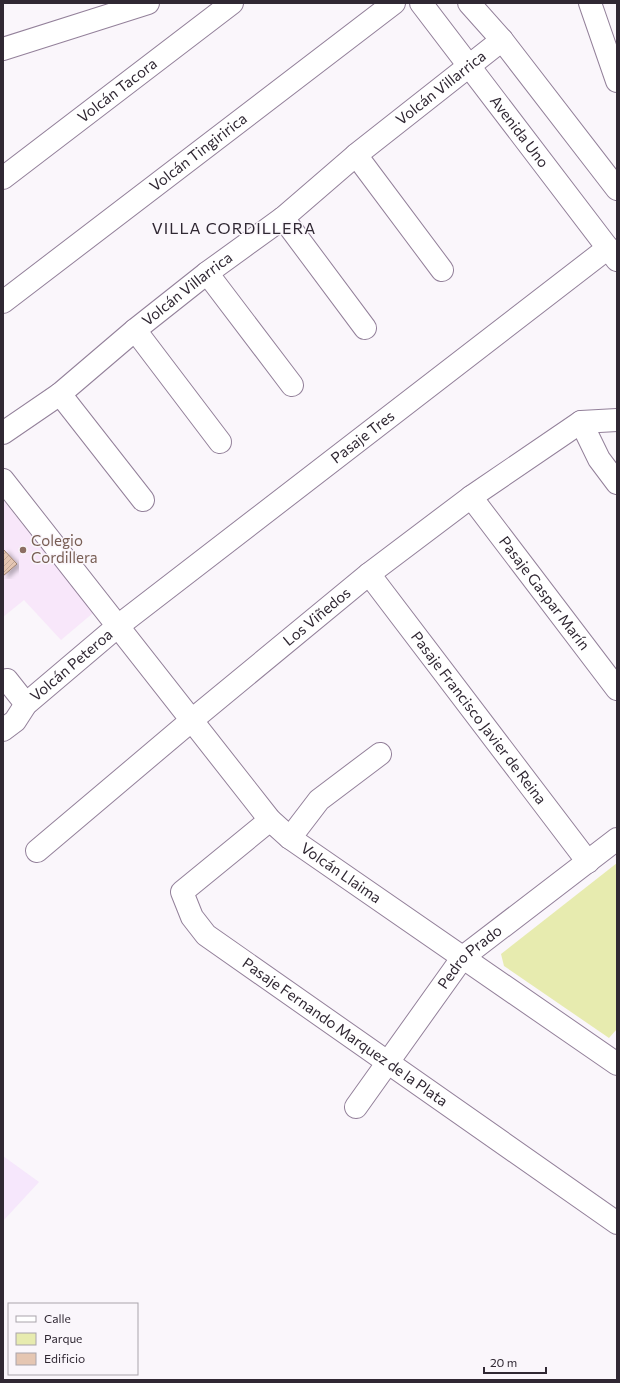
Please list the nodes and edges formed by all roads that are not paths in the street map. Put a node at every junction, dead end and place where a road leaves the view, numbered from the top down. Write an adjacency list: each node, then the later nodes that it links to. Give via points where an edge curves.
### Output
1 (148, 3): 8 (street)
2 (232, 3): 12 (street, Volcán Tacora)
3 (394, 3): 18 (street, Volcán Tingiririca)
4 (421, 3): 9 (street, Avenida Uno)
5 (469, 3): 7 (street)
6 (590, 3): 10 (street)
7 (502, 40): 9 (street, Volcán Villarrica); 13 (street)
8 (3, 49)
9 (470, 68): 11 (street, Volcán Villarrica); 15 (street, Avenida Uno)
10 (617, 81)
11 (356, 156): 14 (street, Volcán Villarrica); 16 (street)
12 (3, 178)
13 (617, 189)
14 (283, 218): 17 (street, Volcán Villarrica); 19 (street)
15 (612, 254): 32 (street, Pasaje Tres)
16 (442, 270)
17 (207, 274): 20 (street, Volcán Villarrica); 21 (street)
18 (3, 302)
19 (365, 328)
20 (135, 330): 22 (street, Volcán Villarrica); 26 (street)
21 (292, 386)
22 (60, 394): 25 (street, Volcán Villarrica); 30 (street)
23 (617, 420): 24 (street)
24 (581, 422): 28 (street, via 598,459); 29 (street, Los Viñedos)
25 (3, 433)
26 (220, 442)
27 (3, 480): 32 (street, Volcán Llaima)
28 (617, 483)
29 (471, 497): 31 (street, Los Viñedos); 34 (street, Pasaje Gaspar Marín)
30 (143, 500)
31 (369, 574): 36 (street, Los Viñedos); 43 (street, Pasaje Francisco Javier de Reina)
32 (118, 626): 35 (street, Volcán Peteroa); 36 (street, Volcán Llaima)
33 (7, 680): 35 (street)
34 (617, 689)
35 (26, 704): 37 (street, Volcán Peteroa, via 16,721)
36 (192, 720): 39 (street, Volcán Llaima); 42 (street, Los Viñedos)
37 (3, 730)
38 (380, 754): 40 (street, via 319,800)
39 (270, 820): 40 (street, Volcán Llaima); 46 (street, Pasaje Fernando Marquez de la Plata, via 182,892 192,917 206,935)
40 (290, 838): 44 (street, Volcán Llaima)
41 (617, 839): 43 (street, Pedro Prado)
42 (37, 851)
43 (588, 862): 44 (street, Pedro Prado)
44 (463, 957): 45 (street, Volcán Llaima); 46 (street, Pedro Prado)
45 (614, 1057)
46 (387, 1062): 47 (street, Pedro Prado); 48 (street, Pasaje Fernando Marquez de la Plata)
47 (356, 1107)
48 (617, 1223)

